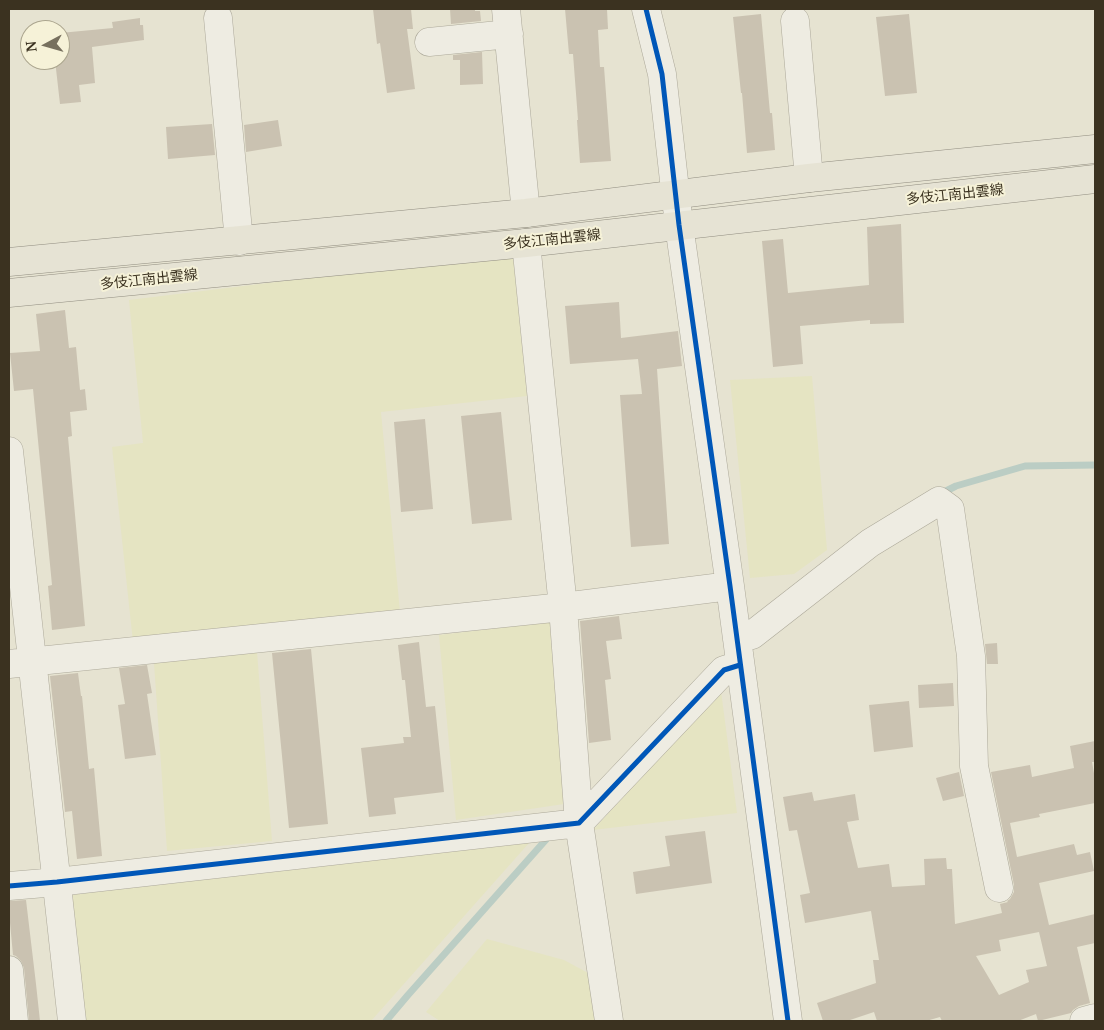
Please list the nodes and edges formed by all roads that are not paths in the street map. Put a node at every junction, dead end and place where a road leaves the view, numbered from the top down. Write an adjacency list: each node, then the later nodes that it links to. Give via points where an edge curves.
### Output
1 (646, 9): 9 (street, via 662,74)
2 (218, 18): 12 (street)
3 (795, 20): 7 (street)
4 (507, 21): 5 (street); 10 (street)
5 (429, 42)
6 (1095, 149): 7 (main road)
7 (808, 178): 9 (main road)
8 (1095, 179): 11 (main road, 多伎江南出雲線)
9 (675, 194): 10 (main road); 11 (street)
10 (526, 213): 12 (main road)
11 (679, 226): 13 (main road, 多伎江南出雲線); 17 (street)
12 (239, 240): 14 (main road)
13 (526, 243): 15 (main road, 多伎江南出雲線); 18 (street)
14 (9, 262)
15 (9, 293)
16 (9, 451): 20 (street)
17 (730, 586): 18 (street); 19 (street)
18 (562, 607): 20 (street); 21 (street)
19 (738, 652): 21 (street); 24 (street, via 752,635 870,543 939,501 950,509 971,656 974,766); 30 (street)
20 (21, 663): 22 (street)
21 (579, 823): 22 (street); 29 (street)
22 (57, 882): 23 (street); 28 (street)
23 (9, 886)
24 (999, 888)
25 (9, 970): 27 (street)
26 (1095, 1018): 31 (street)
27 (14, 1021)
28 (72, 1021)
29 (608, 1021)
30 (788, 1021)
31 (1084, 1021)

